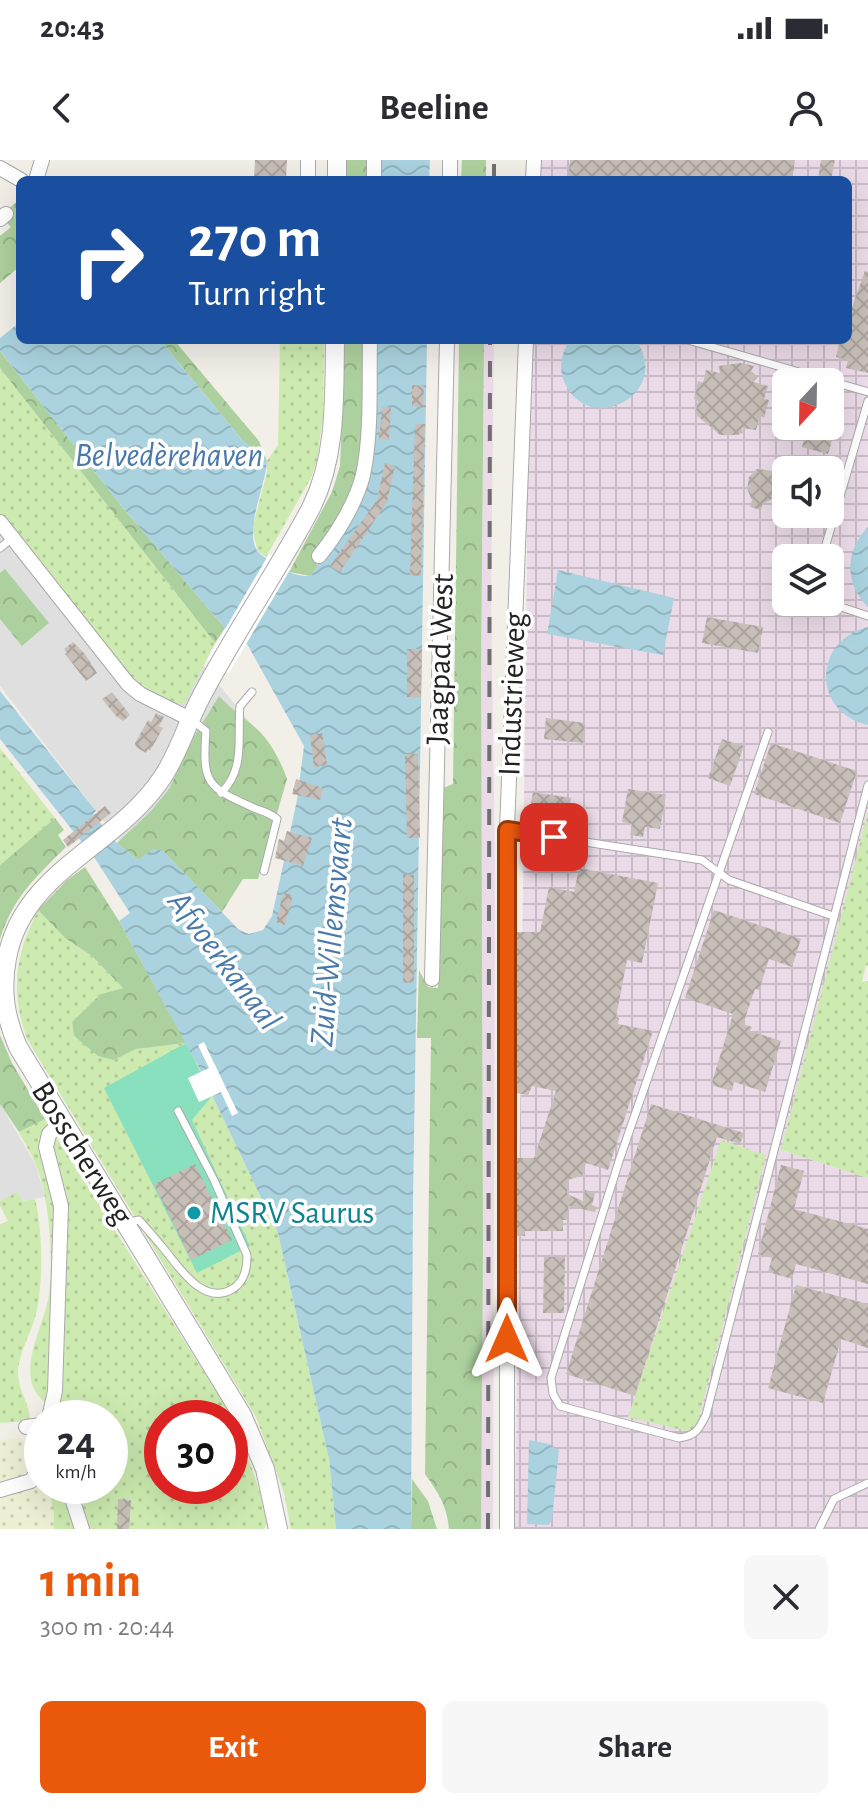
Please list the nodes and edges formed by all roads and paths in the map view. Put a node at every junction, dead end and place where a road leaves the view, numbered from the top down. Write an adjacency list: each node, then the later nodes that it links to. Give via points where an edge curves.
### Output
1 (335, 344): 15 (street, Bosscherweg, via 327,468 315,501)
2 (370, 344): 11 (street, via 362,477)
3 (447, 344): 24 (street, Jaagpad West)
4 (526, 344): 19 (street, Industrieweg)
5 (702, 344): 6 (lane)
6 (868, 392)
7 (868, 401): 10 (lane)
8 (0, 522): 9 (street)
9 (6, 544): 15 (street, via 133,689)
10 (826, 544)
11 (319, 556)
12 (844, 608): 13 (lane)
13 (868, 616)
14 (252, 692): 18 (lane, via 240,706 239,758)
15 (190, 719): 18 (lane, via 205,729 207,775); 23 (street, Bosscherweg, via 156,786 46,884)
16 (768, 732): 21 (lane)
17 (868, 785): 22 (lane)
18 (221, 793): 20 (lane, via 277,819)
19 (507, 830): 21 (lane, via 702,860); 35 (street, Industrieweg)
20 (264, 871)
21 (719, 871): 22 (lane, via 729,880); 22 (lane, via 551,1378 560,1406 679,1438 697,1432 706,1415)
22 (833, 916)
23 (4, 950): 26 (street, Bosscherweg, via 10,1029)
24 (432, 979)
25 (178, 1111): 27 (lane, via 247,1255 243,1278 229,1291 201,1288 185,1278 139,1220)
26 (62, 1122): 27 (street, Bosscherweg); 28 (street, via 49,1134 46,1147 61,1206)
27 (126, 1223): 33 (street, Bosscherweg, via 242,1415 265,1469)
28 (53, 1400)
29 (24, 1483): 31 (street)
30 (868, 1483): 36 (lane, via 834,1499)
31 (0, 1490)
32 (74, 1504): 34 (street)
33 (273, 1528)
34 (82, 1529)
35 (507, 1529)
36 (819, 1529)

